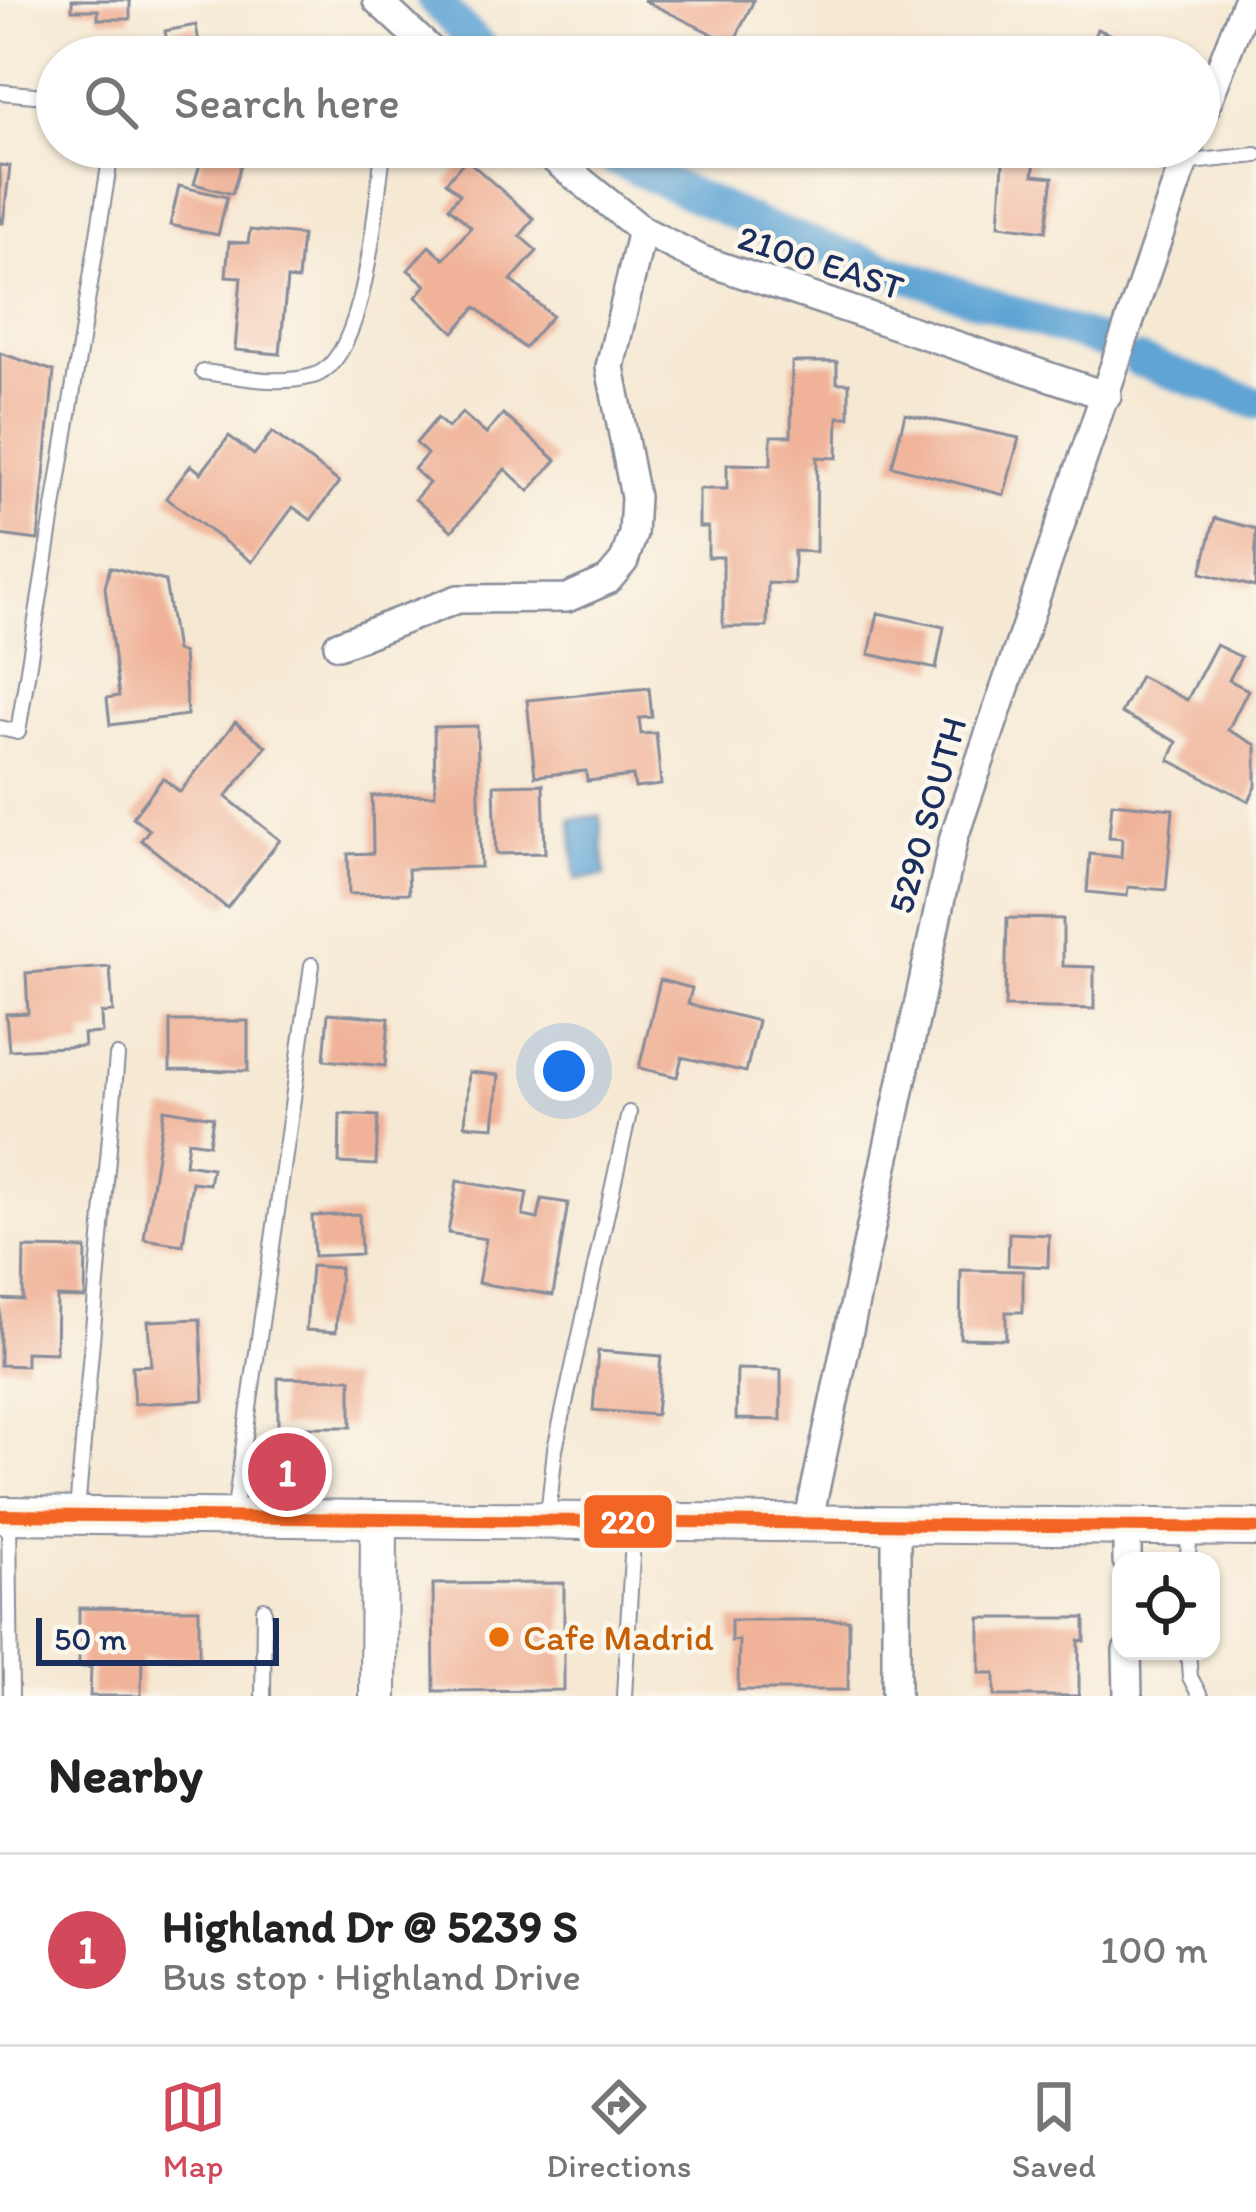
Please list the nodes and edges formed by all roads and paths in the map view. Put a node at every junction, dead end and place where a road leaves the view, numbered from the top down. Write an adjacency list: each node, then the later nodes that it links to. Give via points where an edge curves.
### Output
1 (377, 0): 3 (street)
2 (1247, 0): 4 (street)
3 (400, 36)
4 (1220, 69)
5 (0, 92): 6 (lane)
6 (36, 95)
7 (1220, 155): 8 (lane)
8 (1256, 155)
9 (109, 168): 17 (lane, via 18,731)
10 (381, 168): 14 (lane, via 353,336 335,364 274,381)
11 (565, 168): 13 (street, 2100 EAST)
12 (1182, 168): 15 (street, 5290 SOUTH)
13 (642, 230): 15 (street, 2100 EAST, via 701,260); 16 (street, via 610,367 635,497 624,561 608,580 568,598 458,599)
14 (203, 372)
15 (1106, 396): 27 (street, 5290 SOUTH, via 954,837)
16 (338, 645)
17 (0, 728)
18 (312, 965): 23 (lane)
19 (117, 1056): 22 (lane)
20 (629, 1114): 25 (lane, via 555,1449)
21 (4, 1515): 22 (main road); 35 (lane)
22 (76, 1516): 23 (main road)
23 (233, 1519): 24 (main road)
24 (379, 1519): 25 (main road); 37 (main road)
25 (548, 1521): 26 (main road)
26 (634, 1521): 27 (main road); 38 (lane)
27 (808, 1523): 28 (main road)
28 (896, 1525): 30 (main road); 39 (street)
29 (1256, 1528): 31 (main road)
30 (1127, 1544): 31 (main road)
31 (1189, 1544)
32 (264, 1609): 36 (lane)
33 (1127, 1660): 40 (street)
34 (1189, 1660): 41 (lane)
35 (11, 1696)
36 (263, 1696)
37 (378, 1696)
38 (624, 1696)
39 (896, 1696)
40 (1128, 1696)
41 (1200, 1696)

